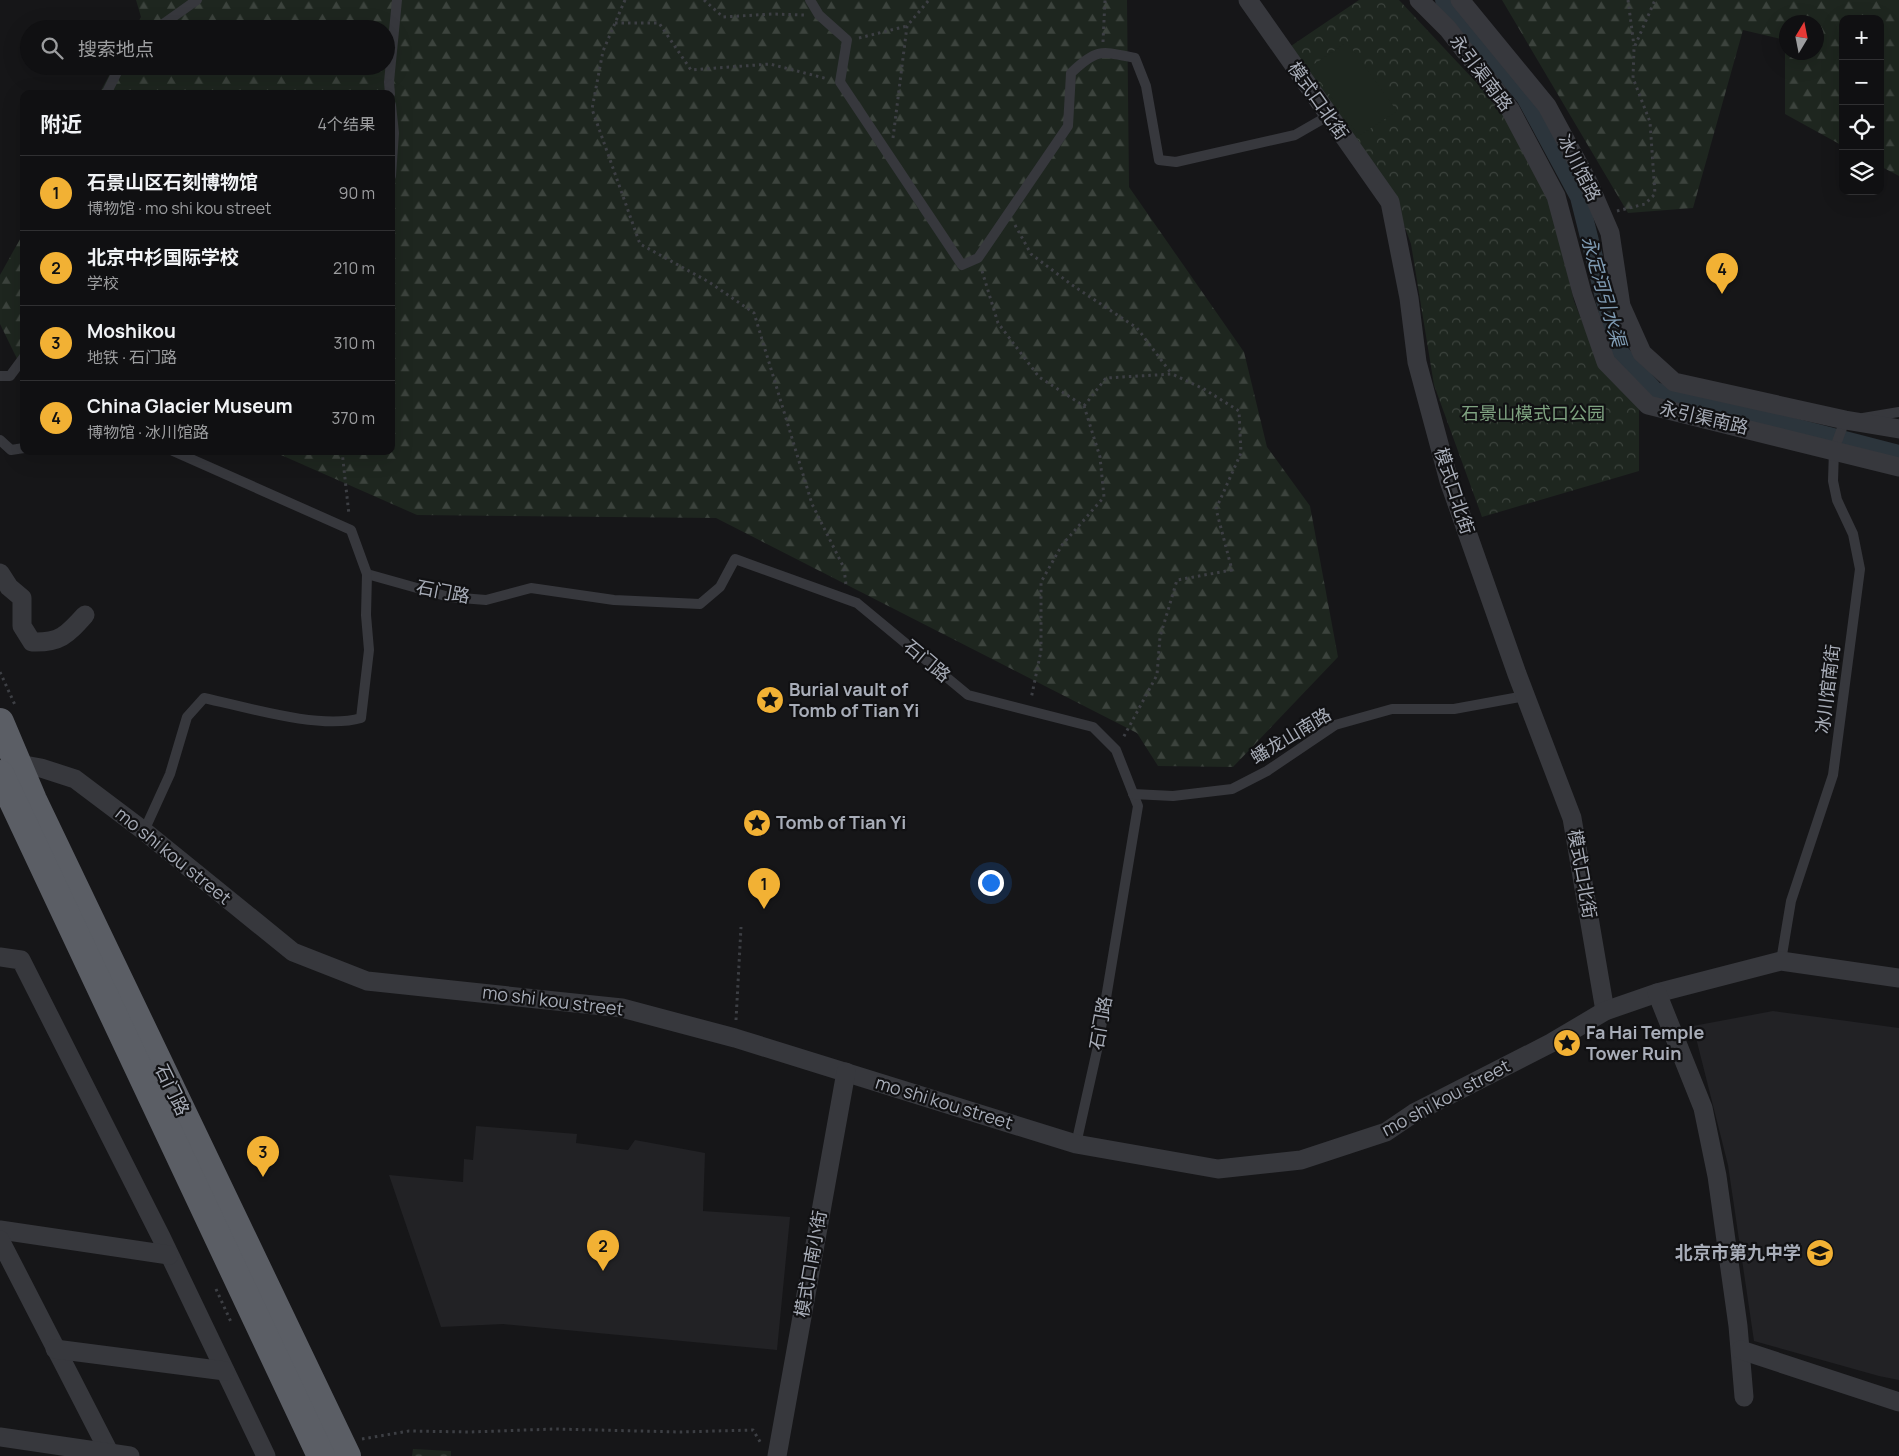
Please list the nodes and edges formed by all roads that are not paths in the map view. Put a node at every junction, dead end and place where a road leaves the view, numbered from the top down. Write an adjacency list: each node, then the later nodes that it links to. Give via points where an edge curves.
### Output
1 (197, 0): 7 (lane)
2 (397, 0): 8 (lane)
3 (810, 0): 13 (lane, via 819,15 847,40 840,82 962,265 978,258 1068,126 1071,73 1087,57 1103,52 1135,58 1146,86 1159,160 1176,162 1295,135)
4 (1248, 0): 13 (street, 模式口北街)
5 (1419, 0): 21 (street, 永引渠南路, via 1448,29 1510,109 1556,196 1582,292 1606,362 1648,405)
6 (1460, 0): 17 (street, 冰川馆路, via 1547,106 1588,182 1610,233 1622,306 1642,353 1674,382)
7 (169, 20)
8 (395, 20)
9 (116, 75): 11 (lane)
10 (390, 75): 12 (lane)
11 (108, 90)
12 (390, 90)
13 (1328, 116): 27 (street, 模式口北街, via 1390,202 1409,298 1417,362 1446,472)
14 (20, 362): 15 (lane, via 10,376)
15 (0, 376)
16 (1899, 412): 17 (lane)
17 (1846, 420): 18 (street, 冰川馆路); 21 (lane, 冰川馆南街)
18 (1899, 429)
19 (0, 440): 20 (lane, via 11,450)
20 (20, 449)
21 (1834, 450): 23 (street, 永引渠南路); 33 (lane, 冰川馆南街, via 1832,481 1853,534 1860,570 1833,775 1791,901)
22 (182, 455): 25 (lane, via 351,530)
23 (1899, 466)
24 (0, 573): 26 (street, via 22,598 22,626 32,642 50,643 67,634)
25 (367, 574): 30 (lane, 石门路, via 458,598 486,600 531,588 614,600 700,604 720,587 735,559 857,603 968,695 1093,727 1116,750); 31 (lane, via 369,650 361,718 347,722 296,717 204,698 187,717 170,774)
26 (84, 615)
27 (1525, 696): 30 (lane, 蟠龙山南路, via 1454,709 1392,709 1335,725 1268,771 1232,789 1172,796); 36 (street, 模式口北街, via 1572,818)
28 (0, 722): 29 (highway, 石门路)
29 (9, 769): 31 (street, mo shi kou street, via 40,768 75,779); 48 (highway, 石门路, via 33,800)
30 (1133, 794): 38 (lane, 石门路, via 1138,806 1098,1046)
31 (144, 831): 37 (street, mo shi kou street, via 293,952 367,981 622,1008)
32 (0, 956): 41 (street, via 21,960)
33 (1781, 961): 34 (street, mo shi kou street); 35 (street, mo shi kou street)
34 (1899, 978)
35 (1657, 993): 36 (street, mo shi kou street); 43 (street, via 1703,1108 1717,1176)
36 (1605, 1011): 38 (street, mo shi kou street, via 1551,1043 1414,1113 1386,1132 1301,1160 1218,1169)
37 (846, 1072): 38 (street, mo shi kou street); 50 (street, 模式口南小街)
38 (1076, 1144)
39 (0, 1230): 41 (street)
40 (0, 1240): 42 (street)
41 (169, 1255): 44 (street)
42 (55, 1349): 44 (street); 49 (street)
43 (1741, 1350): 45 (street); 46 (street)
44 (225, 1371): 52 (street)
45 (1744, 1397)
46 (1899, 1402)
47 (0, 1437): 49 (street)
48 (336, 1451)
49 (108, 1452): 51 (street)
50 (770, 1452)
51 (130, 1456)
52 (266, 1456)

